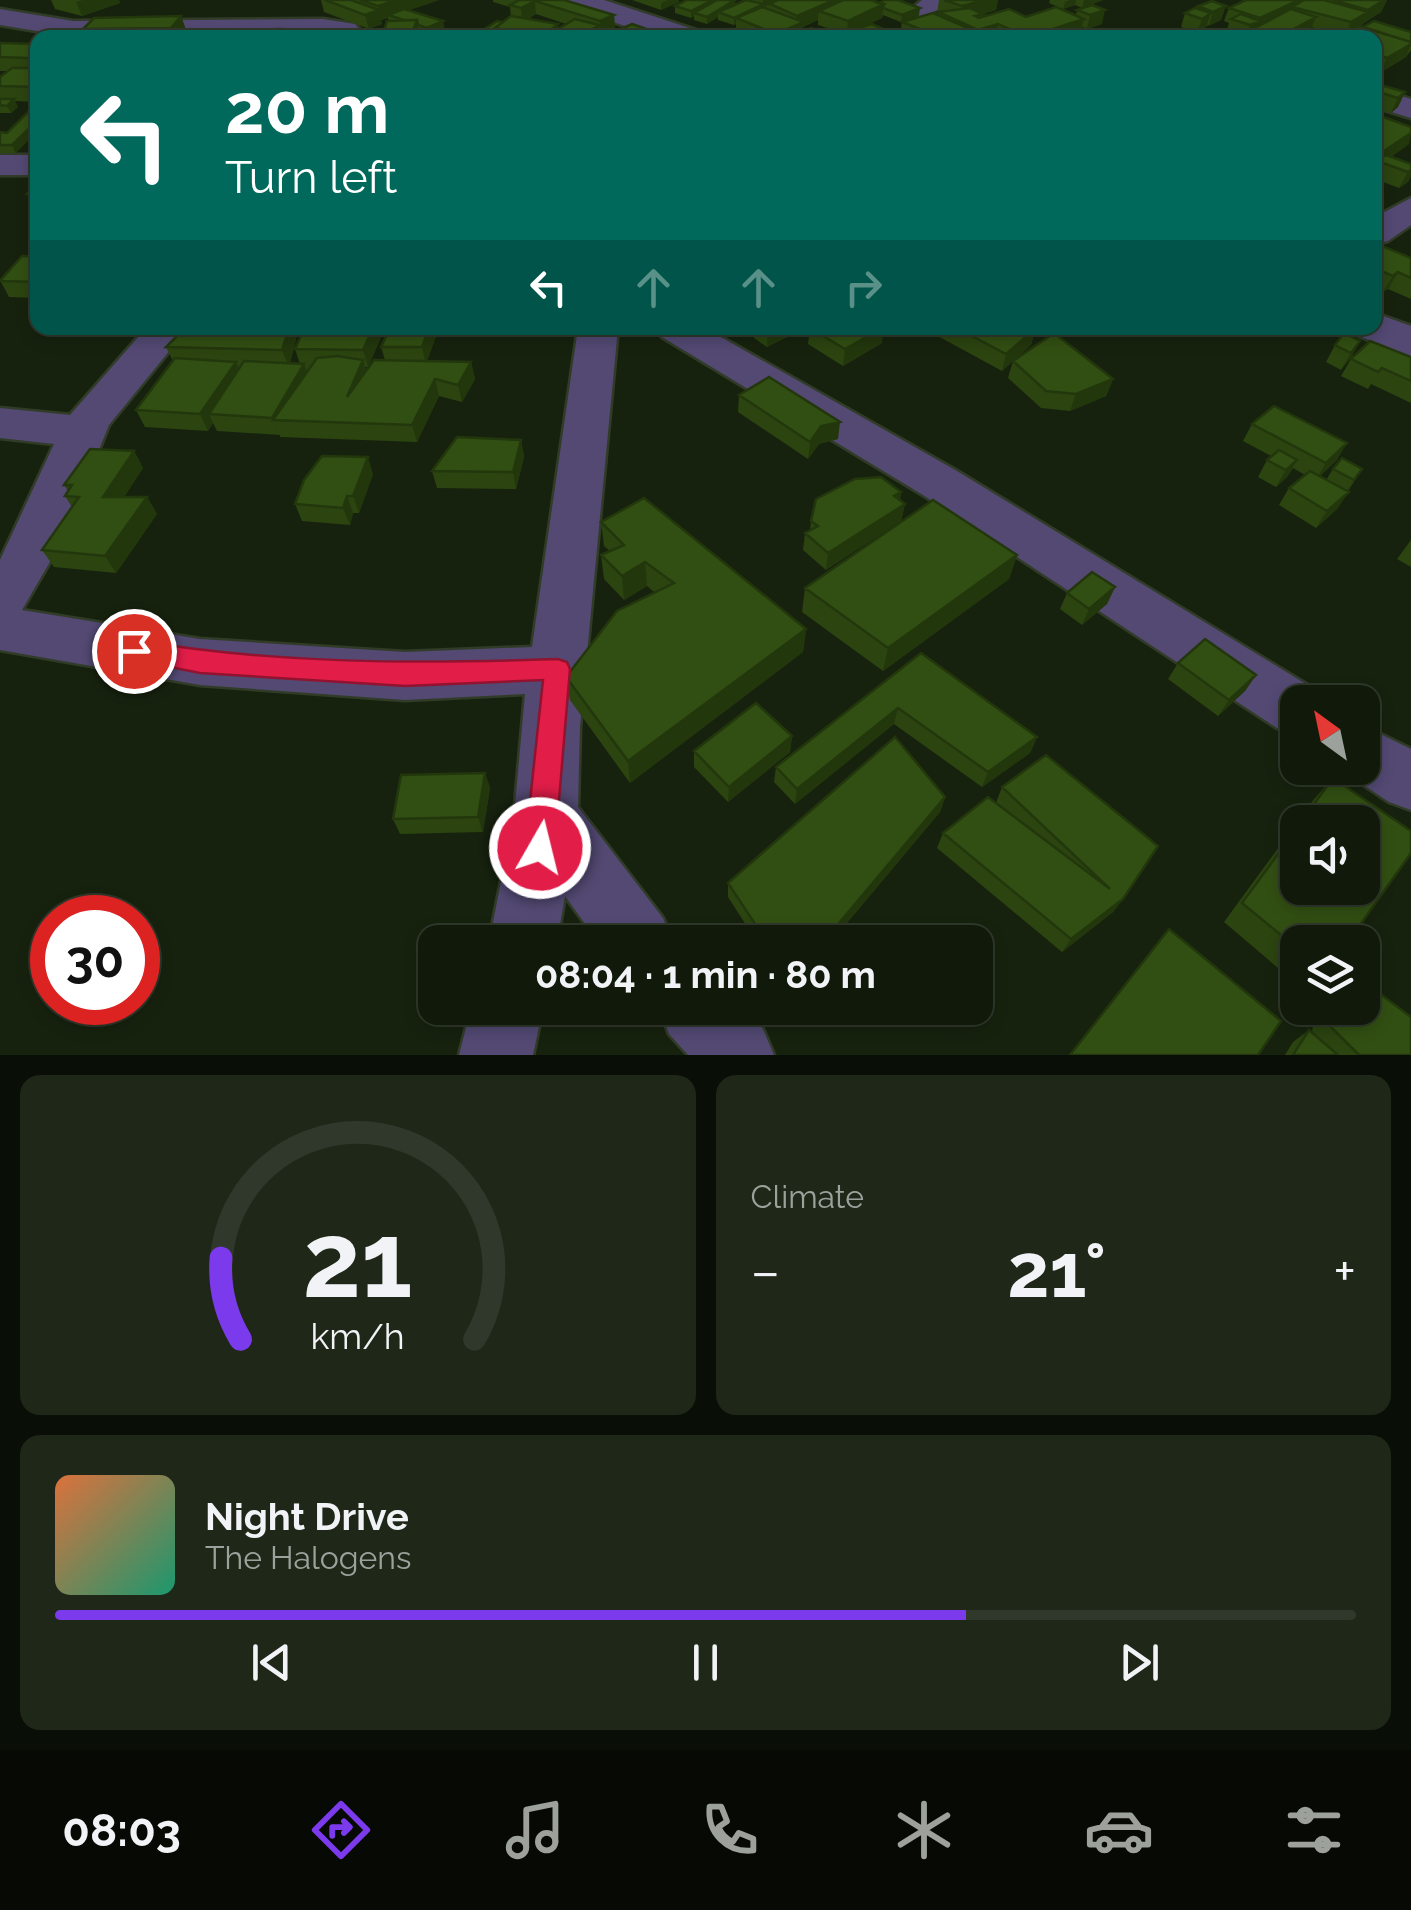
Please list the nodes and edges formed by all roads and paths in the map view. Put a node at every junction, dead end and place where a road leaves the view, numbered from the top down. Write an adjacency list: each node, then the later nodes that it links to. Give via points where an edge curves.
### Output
1 (576, 0): 8 (street)
2 (0, 17): 3 (street)
3 (51, 27): 4 (street); 5 (street)
4 (44, 30)
5 (130, 30)
6 (198, 30): 7 (street)
7 (345, 30)
8 (667, 30)
9 (30, 37): 10 (street)
10 (1, 50)
11 (30, 165): 12 (street)
12 (0, 166)
13 (1411, 209): 14 (street)
14 (1382, 228)
15 (1382, 329): 19 (street)
16 (162, 335): 21 (street)
17 (597, 335): 24 (street)
18 (688, 335): 25 (street, via 940,483)
19 (1411, 343)
20 (0, 424): 21 (street)
21 (83, 432): 22 (street, via 41,535)
22 (0, 600)
23 (0, 628): 24 (street, via 200,662 405,676)
24 (558, 669): 28 (street)
25 (1280, 699)
26 (1380, 762): 27 (street)
27 (1411, 782)
28 (546, 816): 29 (street); 30 (street)
29 (526, 925)
30 (626, 925)
31 (504, 1025): 33 (street)
32 (710, 1025): 34 (street)
33 (496, 1055)
34 (737, 1055)

